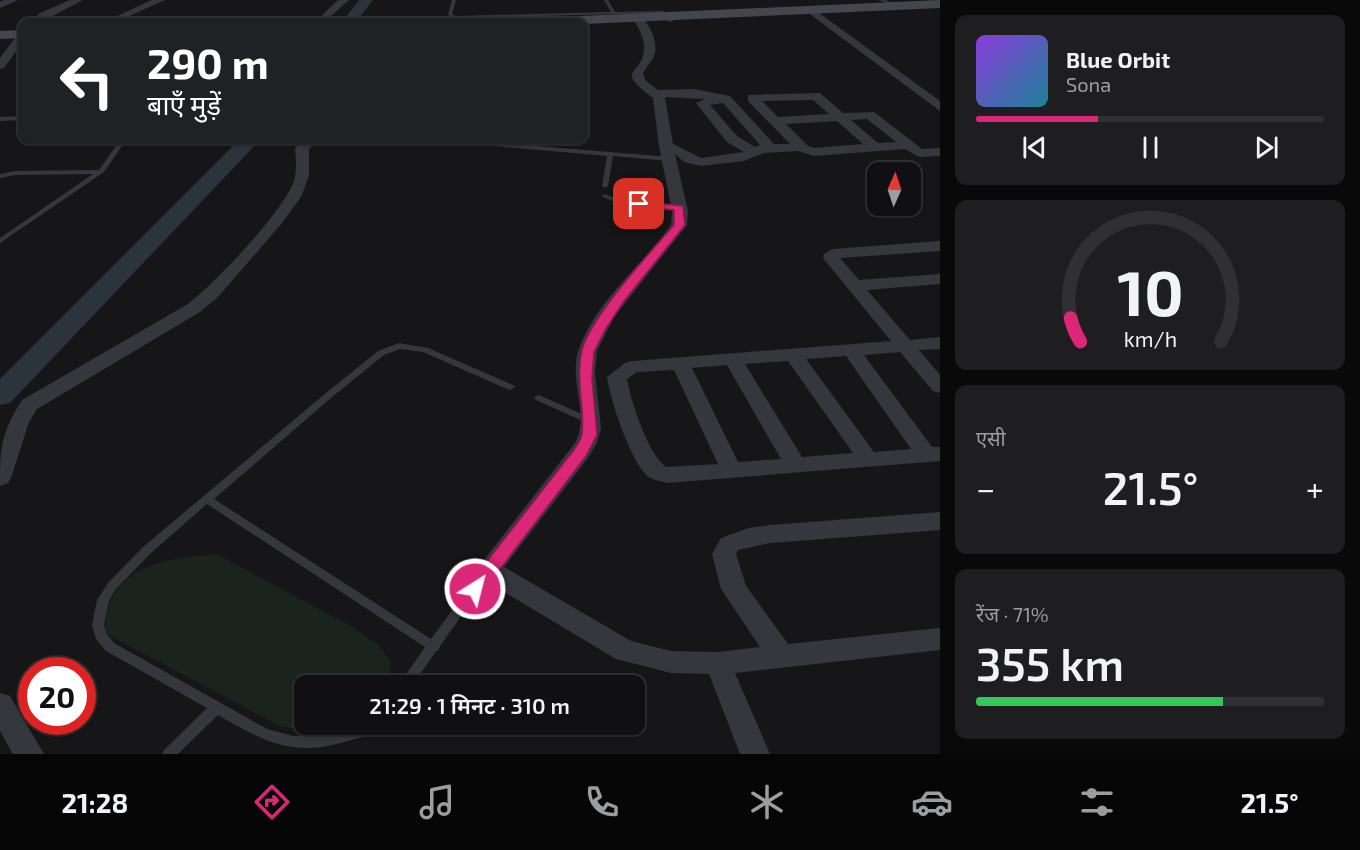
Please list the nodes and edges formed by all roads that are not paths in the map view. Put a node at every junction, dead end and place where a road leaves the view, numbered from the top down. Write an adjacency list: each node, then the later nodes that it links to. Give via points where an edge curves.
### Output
1 (13, 0): 11 (street)
2 (65, 0): 16 (street)
3 (78, 0): 17 (street)
4 (344, 0): 19 (street)
5 (454, 0): 15 (lane, via 450,13 455,17)
6 (606, 0): 15 (lane)
7 (880, 0): 12 (lane)
8 (130, 2): 9 (street)
9 (155, 2): 18 (street)
10 (940, 4): 12 (main road)
11 (0, 5)
12 (901, 6): 14 (main road)
13 (940, 9): 14 (main road)
14 (823, 12): 20 (main road); 26 (street); 30 (street)
15 (614, 13): 20 (lane, via 661,12)
16 (29, 18)
17 (40, 18)
18 (118, 18)
19 (325, 18)
20 (669, 19): 21 (main road)
21 (639, 20): 22 (main road); 23 (main road); 27 (street, via 651,51 638,77)
22 (588, 21)
23 (588, 24)
24 (13, 40): 25 (street)
25 (0, 66)
26 (940, 93)
27 (656, 94): 29 (street, via 694,93); 43 (street)
28 (752, 98): 29 (street); 31 (street, via 814,95); 34 (street)
29 (726, 99): 40 (street); 42 (street, via 702,103 732,139)
30 (940, 107)
31 (840, 117): 34 (street); 38 (street, via 872,116); 41 (street)
32 (18, 118): 33 (lane)
33 (0, 119)
34 (775, 121): 39 (street)
35 (121, 144): 46 (lane)
36 (303, 144): 69 (street, via 302,176 297,189 229,277 194,308 29,405 19,422)
37 (495, 144): 45 (lane)
38 (908, 145): 41 (street); 44 (street, via 919,153)
39 (801, 147): 40 (street); 41 (street, via 814,152)
40 (770, 148): 42 (street)
41 (875, 148)
42 (753, 151): 43 (street, via 738,158 701,162 689,159 677,149)
43 (667, 152): 45 (lane); 50 (street)
44 (940, 152)
45 (610, 154): 48 (lane)
46 (99, 172): 47 (lane); 51 (lane)
47 (0, 176)
48 (604, 186)
49 (605, 195): 50 (lane, via 619,202)
50 (679, 208): 64 (street, via 679,225 619,299 588,352 585,378)
51 (0, 241)
52 (940, 246): 54 (street, via 832,254 831,258)
53 (940, 279): 54 (street)
54 (853, 286): 56 (street)
55 (940, 343): 56 (street)
56 (906, 346): 57 (street); 62 (street)
57 (852, 351): 58 (street); 65 (street)
58 (795, 356): 59 (street); 66 (street)
59 (733, 359): 60 (street); 67 (street)
60 (680, 363): 68 (street); 68 (street, via 632,368 616,377 620,396 646,456 655,470 667,475)
61 (510, 387): 70 (lane, via 425,350 407,345 393,347 329,395)
62 (940, 387)
63 (539, 398): 64 (lane)
64 (590, 421): 72 (street, via 590,435 580,453)
65 (933, 454): 66 (street)
66 (869, 460): 67 (street)
67 (796, 466): 68 (street)
68 (732, 471)
69 (0, 478)
70 (207, 499): 74 (lane); 79 (lane, via 112,585 103,600 98,625 110,647)
71 (940, 521): 75 (street, via 770,534 729,544 724,554 734,590)
72 (488, 570): 74 (lane); 76 (street, via 625,651 671,663)
73 (940, 639): 75 (street)
74 (434, 647): 77 (lane)
75 (781, 655): 76 (street)
76 (718, 663): 83 (street)
77 (412, 675)
78 (0, 705): 81 (street)
79 (218, 708): 80 (lane, via 264,734 293,742 323,741); 82 (lane)
80 (345, 735)
81 (29, 754)
82 (169, 754)
83 (755, 754)

